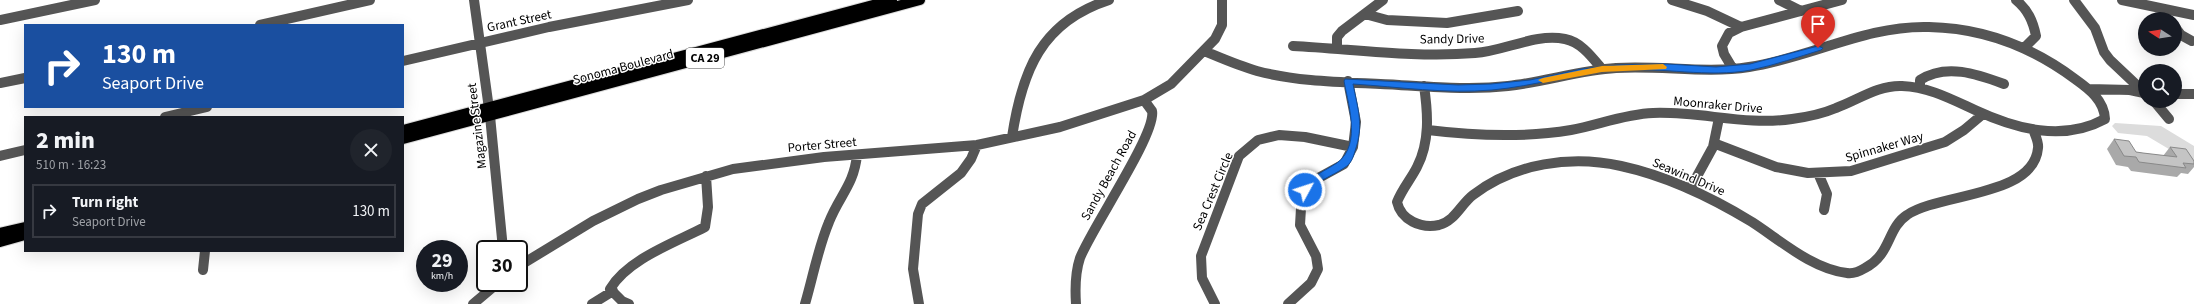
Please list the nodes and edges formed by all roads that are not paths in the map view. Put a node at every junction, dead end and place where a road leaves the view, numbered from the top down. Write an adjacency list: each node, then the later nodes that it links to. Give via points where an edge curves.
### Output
1 (95, 0): 22 (street)
2 (370, 0): 23 (street)
3 (474, 0): 27 (street, Magazine Street)
4 (688, 0): 27 (street, Grant Street)
5 (892, 0): 49 (main road, Sonoma Boulevard / CA 29)
6 (920, 0): 49 (main road, Sonoma Boulevard / CA 29)
7 (1109, 0): 57 (street, via 1085,8 1064,21 1034,58 1018,105)
8 (1222, 0): 31 (street, via 1221,29)
9 (1383, 0): 19 (street)
10 (1672, 0): 24 (street, via 1707,11)
11 (1779, 0): 17 (street)
12 (1842, 0): 17 (street)
13 (2016, 0): 29 (street, via 2028,11 2035,24 2036,36)
14 (2074, 0): 40 (street, via 2095,28 2104,52)
15 (2122, 0): 18 (street)
16 (1518, 11): 19 (street, via 1447,23 1387,20)
17 (1801, 12): 24 (street)
18 (2160, 12)
19 (1366, 14): 30 (street, via 1342,31 1337,37)
20 (2182, 15): 21 (street)
21 (2194, 15)
22 (0, 20)
23 (264, 24)
24 (1741, 27): 34 (street, via 1729,33 1722,46)
25 (2182, 36): 26 (street)
26 (2192, 41)
27 (480, 42): 32 (street, Grant Street); 49 (street, Magazine Street)
28 (1293, 46): 30 (street, Sandy Drive)
29 (2025, 47): 34 (street, via 1971,31 1913,26 1883,30 1770,63); 42 (street, via 2064,69)
30 (1337, 48): 33 (street, Sandy Drive, via 1471,53 1549,37 1575,42 1585,49)
31 (1204, 51): 36 (street, via 1242,67 1273,75); 46 (street, via 1171,84)
32 (404, 61)
33 (1602, 69): 34 (street); 39 (street, via 1511,85 1458,88)
34 (1733, 69)
35 (24, 78): 37 (street)
36 (1348, 81): 39 (street); 61 (street, via 1356,114)
37 (0, 83)
38 (2004, 84): 41 (street, via 1989,78 1942,71 1924,76 1920,80)
39 (1424, 86): 56 (street, Seawind Drive)
40 (2138, 86)
41 (1920, 88): 50 (street, Moonraker Drive, via 1953,98); 52 (street, Moonraker Drive, via 1879,88 1836,108 1786,120 1745,121)
42 (2091, 91): 45 (street); 54 (street, Moonraker Drive, via 2106,113 2105,119 2086,130)
43 (2182, 94): 44 (street)
44 (2194, 94)
45 (2138, 95)
46 (1144, 100): 57 (street, Porter Street, via 1060,127); 84 (street, Sandy Beach Road, via 1153,113 1152,122 1140,151 1091,235 1080,260 1076,276)
47 (203, 108): 51 (street)
48 (2160, 108): 53 (street)
49 (489, 112): 55 (main road, Sonoma Boulevard / CA 29); 58 (main road, Sonoma Boulevard / CA 29); 72 (street, Magazine Street)
50 (1983, 114): 54 (street, Moonraker Drive); 65 (street, Spinnaker Way, via 1945,142 1851,172)
51 (169, 116)
52 (1719, 118): 56 (street, Moonraker Drive, via 1682,113 1640,114 1602,124 1535,135); 59 (street, via 1719,136)
53 (2170, 119)
54 (2033, 129): 67 (street, Seawind Drive, via 2038,148 2034,161 2024,172 2012,180 1982,192 1913,211 1899,222 1879,260 1850,274 1799,252 1734,211)
55 (404, 130)
56 (1428, 130): 67 (street, Seawind Drive, via 1418,164 1400,191 1397,202 1403,217 1428,226 1442,225 1455,217 1472,196 1502,177 1531,166 1560,161 1620,166)
57 (1012, 137): 60 (street, Porter Street)
58 (404, 139)
59 (1716, 144): 65 (street, Spinnaker Way, via 1776,167); 67 (street)
60 (977, 145): 63 (street, Porter Street); 83 (street, via 961,173 922,204 918,214 913,269)
61 (1353, 147): 85 (street, Sea Crest Circle, via 1283,136 1258,140 1239,156 1201,256 1202,278); 86 (street, via 1343,165 1311,182 1305,190 1300,225 1317,257 1319,268 1316,277)
62 (24, 150): 64 (street)
63 (857, 155): 66 (street, Porter Street, via 767,164); 82 (street, via 856,171 850,187 831,214 820,244)
64 (0, 156)
65 (1818, 173): 68 (street, via 1827,194)
66 (706, 176): 75 (street, Porter Street, via 661,190 618,208); 77 (street, via 708,207 705,227 637,262 616,277 610,289)
67 (1690, 189)
68 (1824, 210)
69 (24, 227): 70 (main road)
70 (0, 233)
71 (24, 235): 73 (main road)
72 (502, 240)
73 (0, 242)
74 (205, 252): 76 (street)
75 (528, 260)
76 (203, 270)
77 (612, 291): 80 (street); 81 (street)
78 (487, 292): 79 (street)
79 (473, 304)
80 (592, 304)
81 (628, 304)
82 (805, 304)
83 (919, 304)
84 (1076, 304)
85 (1215, 304)
86 (1288, 304)

